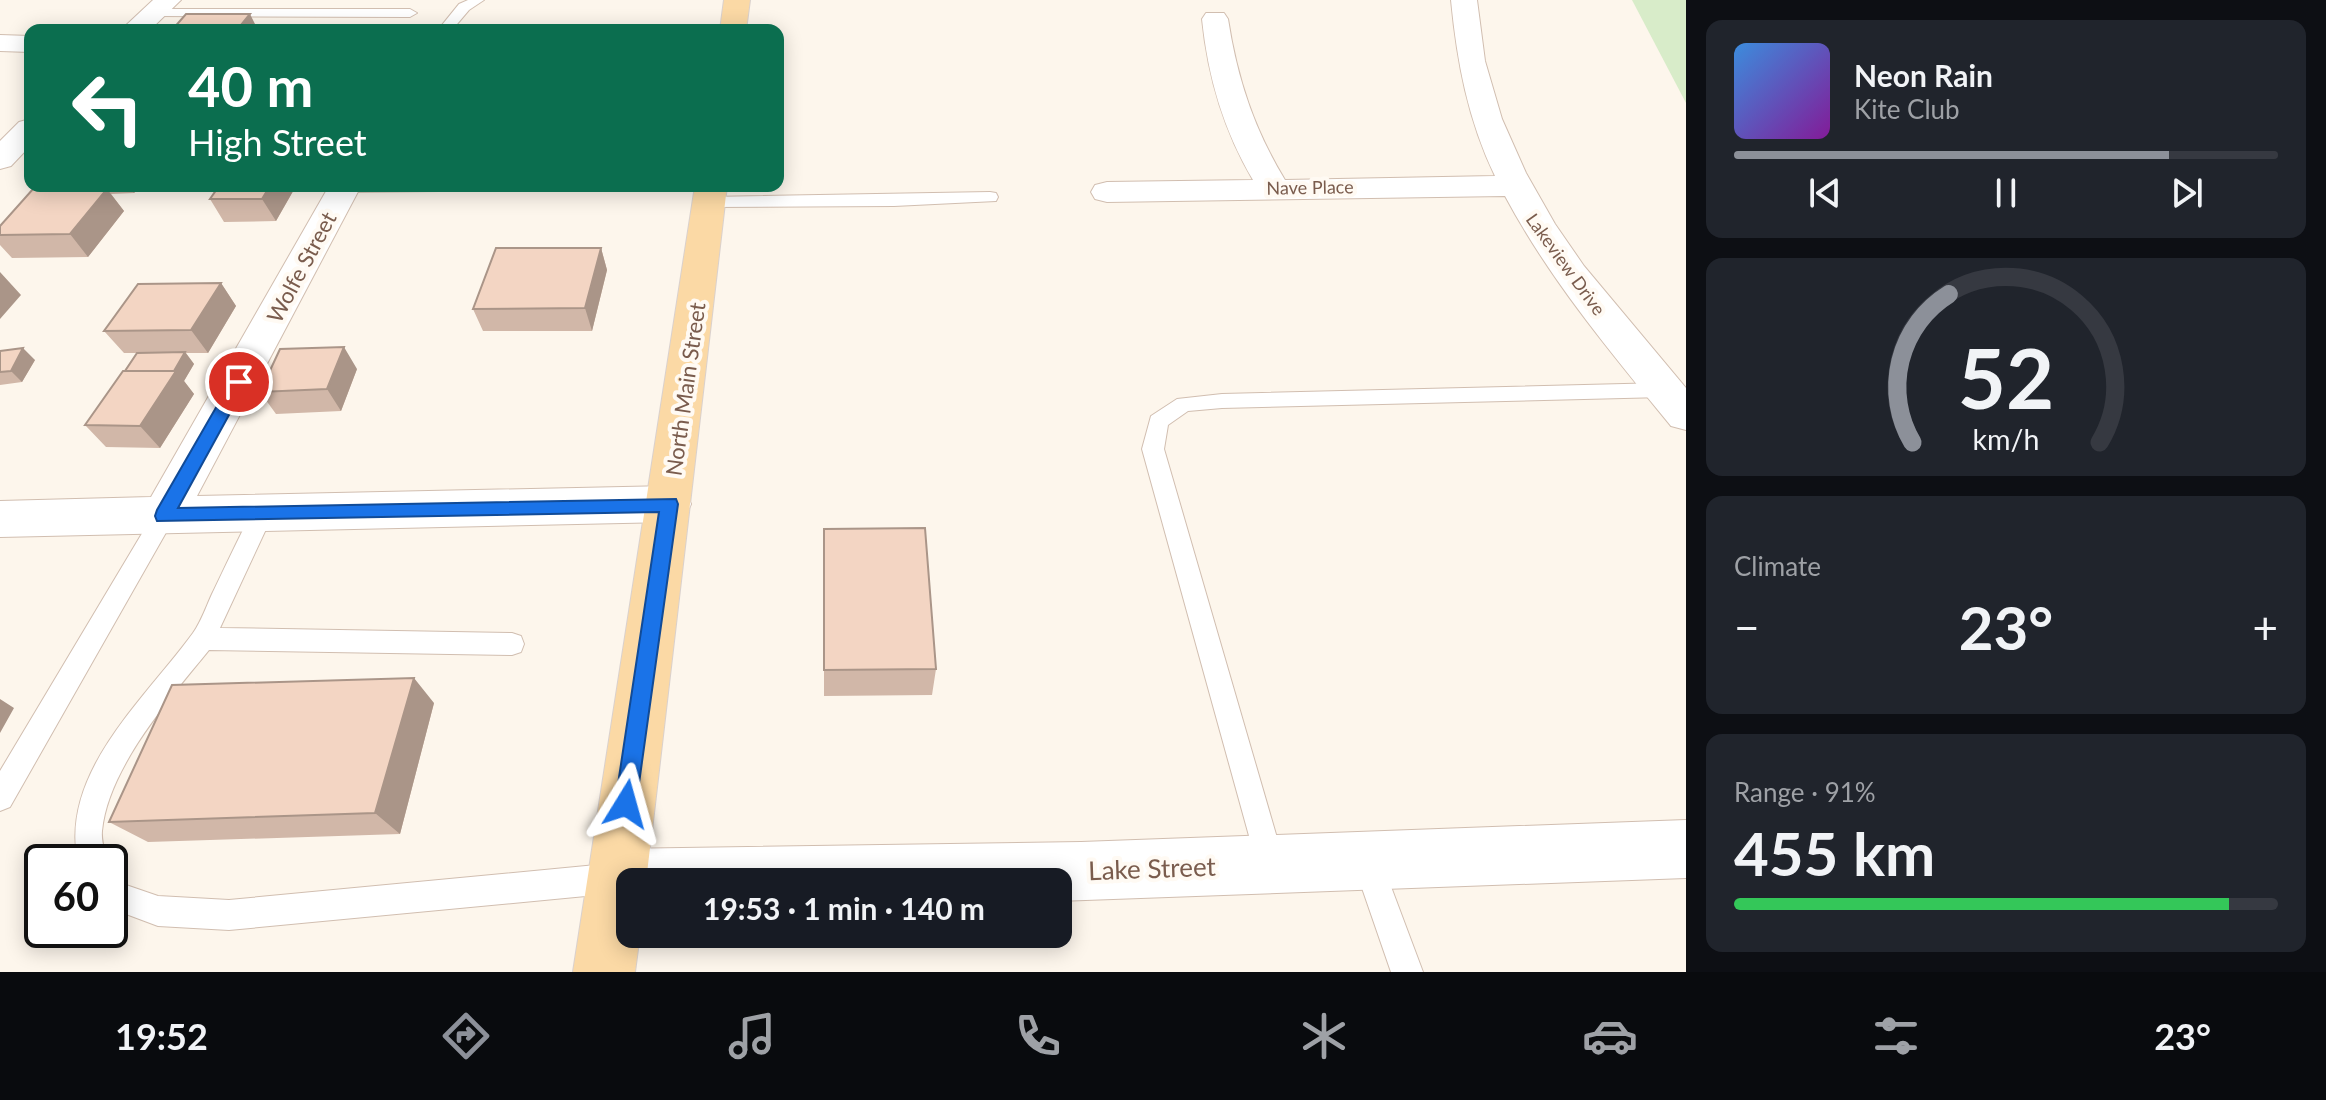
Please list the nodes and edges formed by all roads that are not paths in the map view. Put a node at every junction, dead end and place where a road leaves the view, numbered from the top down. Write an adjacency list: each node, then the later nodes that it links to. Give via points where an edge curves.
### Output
1 (478, 0): 8 (lane)
2 (737, 0): 9 (main road)
3 (1464, 0): 14 (street, Lakeview Drive, via 1475,86)
4 (162, 6): 5 (lane); 7 (street)
5 (410, 13)
6 (1215, 19): 15 (street, via 1224,83)
7 (141, 24)
8 (450, 24)
9 (734, 24)
10 (0, 43): 11 (street)
11 (24, 44)
12 (24, 134): 13 (street)
13 (0, 159)
14 (1514, 186): 15 (street, Nave Place); 20 (street, Lakeview Drive, via 1566,269)
15 (1274, 188): 17 (street, Nave Place)
16 (342, 192): 23 (street, Wolfe Street)
17 (1107, 192)
18 (710, 194): 19 (lane, via 894,201); 21 (main road, North Main Street)
19 (990, 197)
20 (1675, 403): 31 (lane, via 1222,401 1184,404 1158,421 1153,449)
21 (669, 504): 22 (street); 32 (main road, North Main Street)
22 (263, 512): 23 (street); 25 (lane)
23 (164, 516): 24 (street); 27 (lane)
24 (0, 519)
25 (203, 639): 26 (lane); 28 (lane, via 154,698 94,800)
26 (512, 644)
27 (0, 797)
28 (90, 844)
29 (1686, 849): 30 (street, Lake Street)
30 (1368, 860): 31 (street, Lake Street); 38 (lane)
31 (1269, 863): 33 (street, Lake Street)
32 (618, 868)
33 (1072, 871)
34 (616, 878): 36 (lane, via 229,915 158,911)
35 (616, 885): 37 (main road, North Main Street)
36 (128, 900)
37 (604, 972)
38 (1407, 972)

